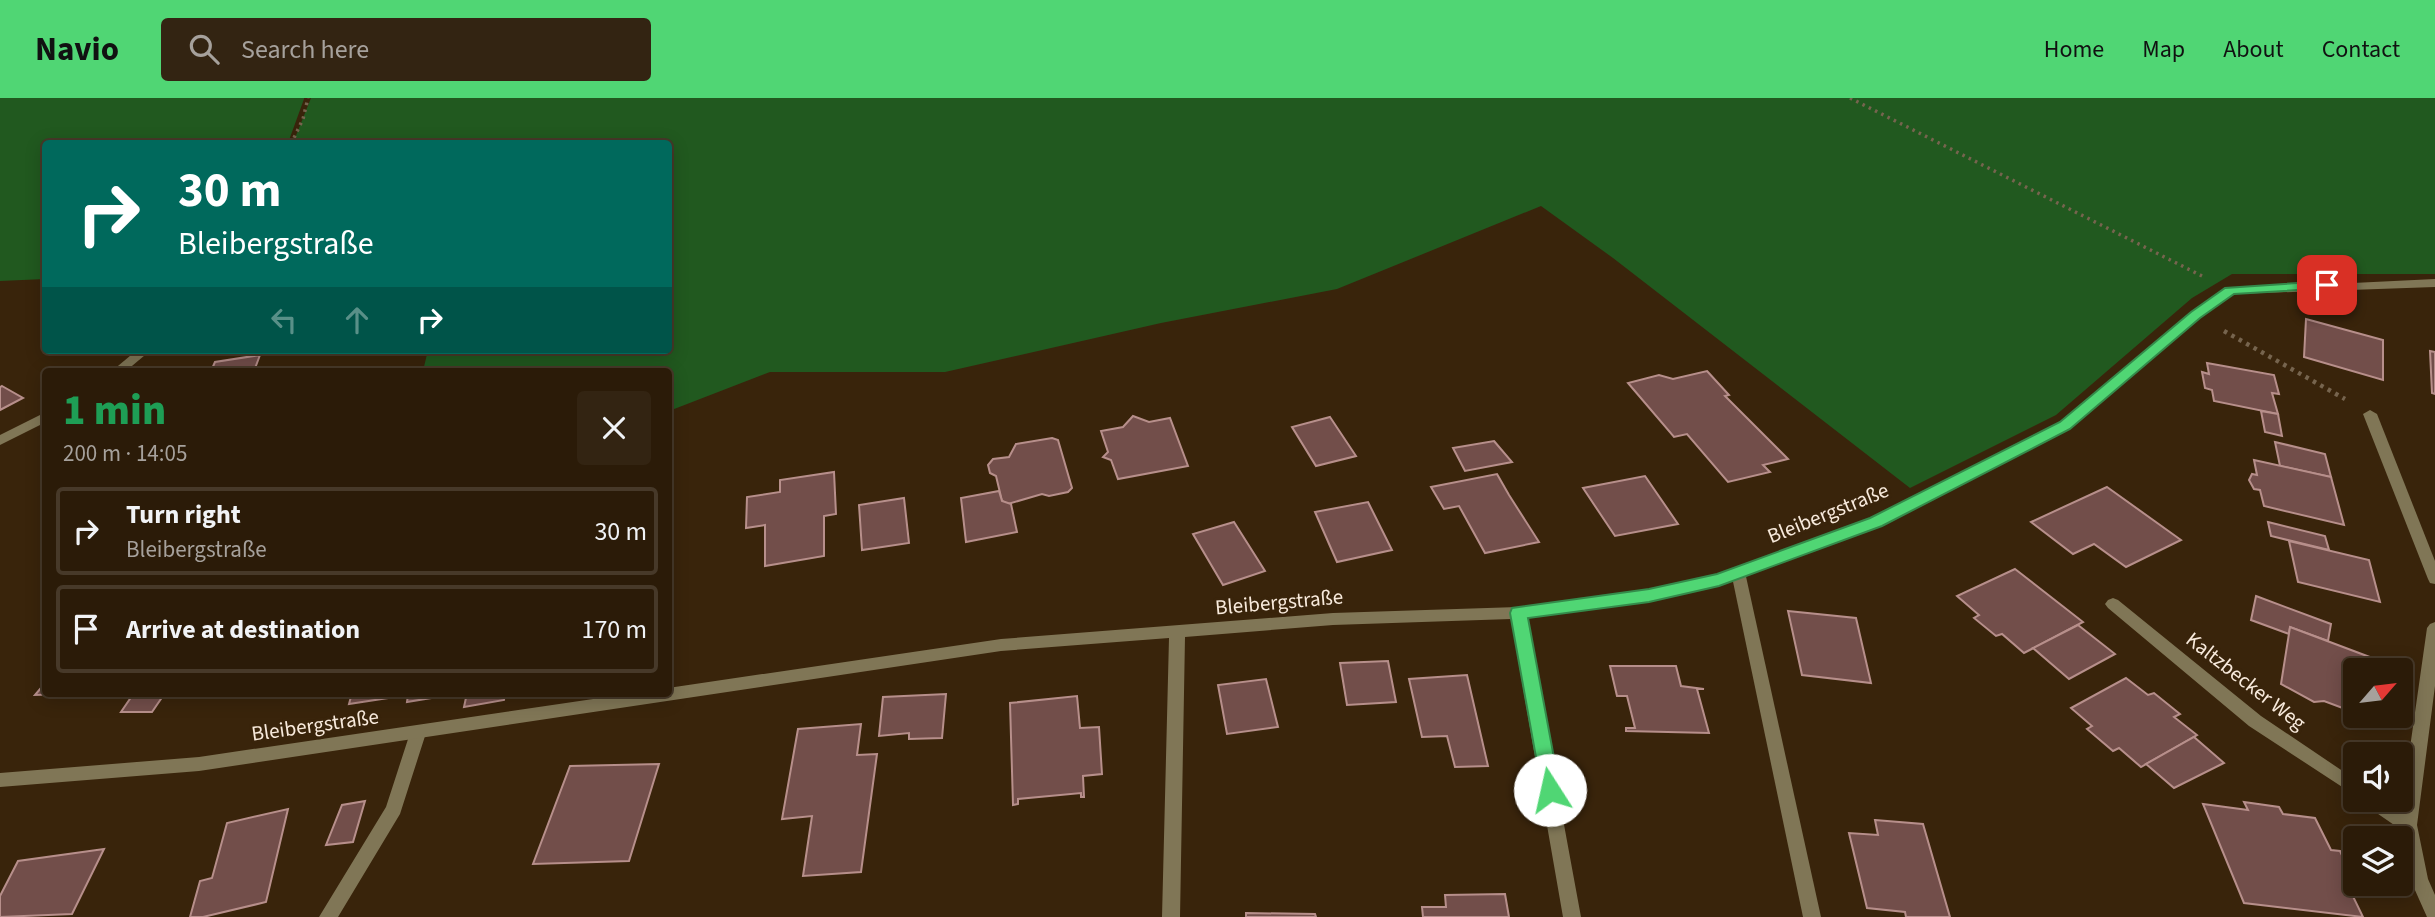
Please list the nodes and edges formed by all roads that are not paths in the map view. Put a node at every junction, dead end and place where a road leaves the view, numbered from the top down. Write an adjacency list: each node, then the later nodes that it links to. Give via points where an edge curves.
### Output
1 (2435, 283): 7 (street, Bleibergstraße, via 2230,291 2065,425 1876,522)
2 (140, 354): 3 (street)
3 (122, 368)
4 (2370, 414): 8 (street)
5 (42, 418): 6 (street)
6 (0, 441)
7 (1738, 572): 10 (street, Bleibergstraße, via 1649,595); 24 (street)
8 (2435, 579)
9 (2113, 604): 17 (street, Kaltzbecker Weg, via 2255,721)
10 (1518, 613): 12 (street, Bleibergstraße, via 1332,619); 23 (street)
11 (2435, 628): 19 (street)
12 (1177, 634): 13 (street, Bleibergstraße, via 1001,645); 22 (street)
13 (672, 695)
14 (656, 697): 15 (street, Bleibergstraße)
15 (418, 733): 16 (street, Bleibergstraße, via 199,764); 21 (street, via 394,809)
16 (0, 780)
17 (2343, 780)
18 (2389, 812): 19 (street)
19 (2408, 825): 20 (street, via 2419,879)
20 (2435, 915)
21 (328, 917)
22 (1171, 917)
23 (1572, 917)
24 (1812, 917)

